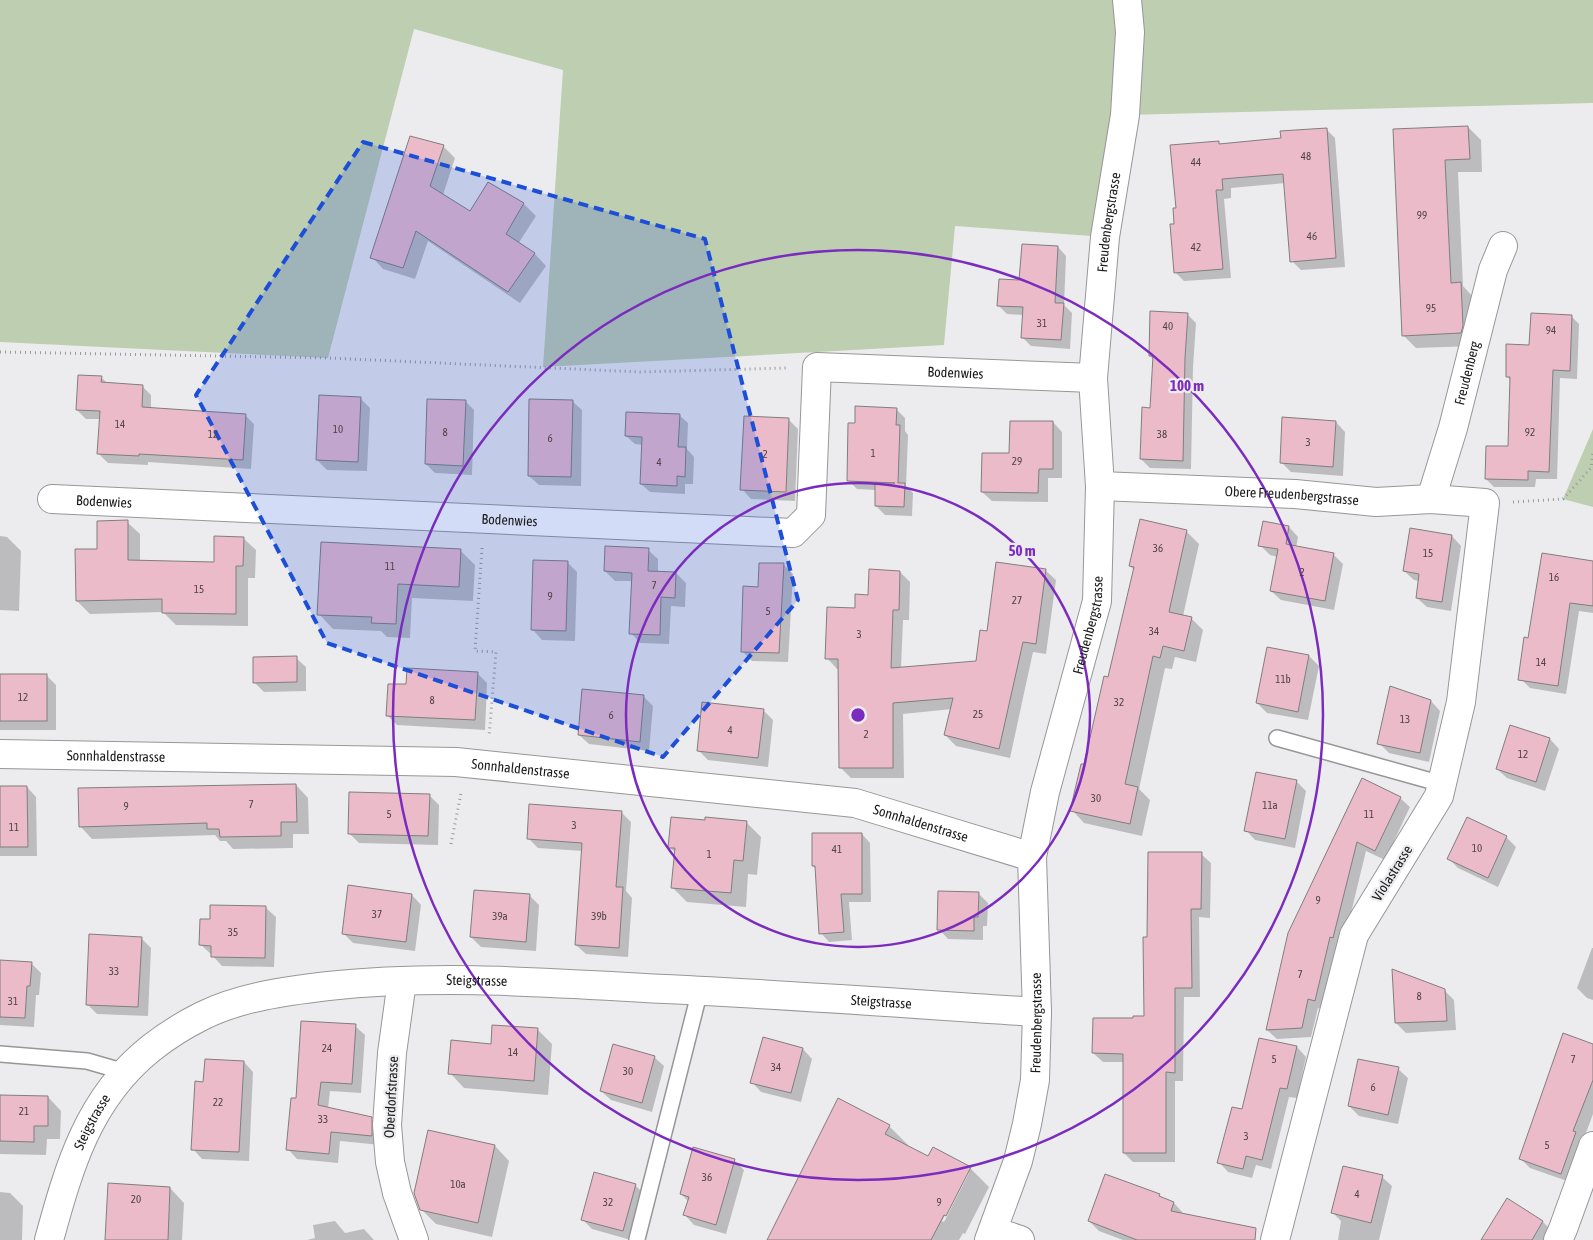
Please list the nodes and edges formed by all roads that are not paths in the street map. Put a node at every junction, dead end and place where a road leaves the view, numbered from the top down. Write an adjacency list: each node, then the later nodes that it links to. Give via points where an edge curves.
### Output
1 (1127, 0): 3 (street, Freudenbergstrasse, via 1130,32 1125,115 1105,237)
2 (1503, 246): 6 (street, Freudenberg, via 1493,270 1453,428)
3 (1093, 378): 4 (street, Freudenbergstrasse); 5 (street, Bodenwies, via 818,367 811,515 793,533)
4 (1100, 486): 6 (street, Obere Freudenbergstrasse, via 1295,494 1376,502); 11 (street, Freudenbergstrasse, via 1096,601)
5 (52, 499)
6 (1431, 499): 7 (street, Obere Freudenbergstrasse)
7 (1485, 503): 10 (street, Violastrasse, via 1462,702)
8 (1277, 738): 10 (lane)
9 (0, 754): 11 (street, Sonnhaldenstrasse, via 477,764 856,803)
10 (1442, 784): 23 (street, Violastrasse, via 1439,796 1354,935)
11 (1032, 857): 14 (street, Freudenbergstrasse)
12 (402, 981): 13 (street, Steigstrasse, via 519,981); 16 (street, Steigstrasse, via 303,989 234,1004 176,1031); 21 (street, Oberdorfstrasse, via 387,1125 397,1194)
13 (700, 990): 14 (street, Steigstrasse); 19 (lane)
14 (1037, 1012): 18 (street, Freudenbergstrasse, via 1035,1080 1027,1124 1018,1161)
15 (0, 1054): 16 (lane, via 87,1061)
16 (125, 1072): 20 (street, Steigstrasse, via 103,1099 81,1140)
17 (1593, 1146): 24 (street)
18 (991, 1235): 22 (street)
19 (638, 1239)
20 (49, 1240)
21 (414, 1240)
22 (1020, 1240)
23 (1275, 1240)
24 (1558, 1240)

